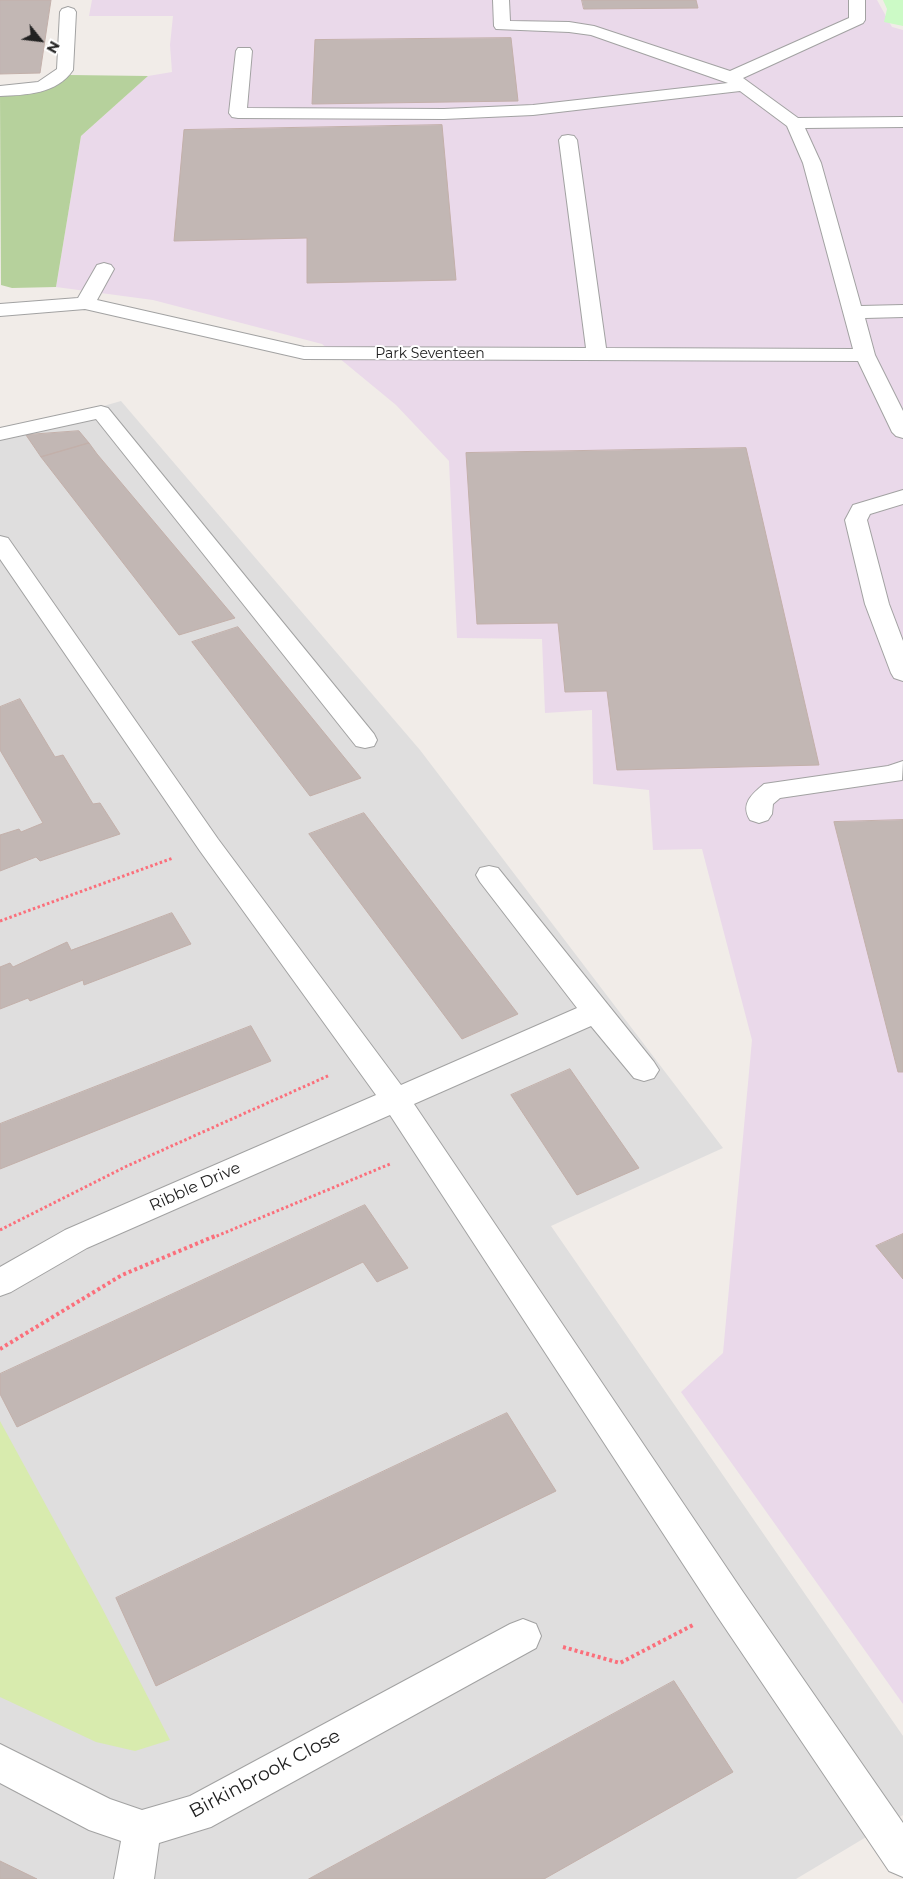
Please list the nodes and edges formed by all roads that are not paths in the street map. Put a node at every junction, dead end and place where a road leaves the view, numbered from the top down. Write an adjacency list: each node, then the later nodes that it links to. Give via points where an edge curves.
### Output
1 (501, 0): 5 (street, via 502,26 569,27 594,31)
2 (857, 0): 5 (street, via 857,20)
3 (68, 12): 6 (street, via 65,70 60,78 30,89)
4 (244, 51): 5 (street, via 238,113 444,114 533,110)
5 (737, 82): 8 (street)
6 (0, 92)
7 (903, 122): 8 (street)
8 (794, 123): 14 (street, via 812,163)
9 (568, 140): 15 (street)
10 (104, 269): 11 (street)
11 (85, 304): 12 (street, Park Seventeen); 15 (street, Park Seventeen, via 304,353)
12 (0, 310)
13 (903, 311): 14 (street)
14 (853, 312): 16 (street)
15 (598, 355): 16 (street, Park Seventeen)
16 (865, 355): 17 (street)
17 (903, 432)
18 (0, 434): 22 (street, via 101,412)
19 (903, 497): 21 (street, via 861,510 856,520 877,604)
20 (0, 543): 28 (street, via 209,845)
21 (903, 673)
22 (365, 740)
23 (903, 769): 24 (street, via 893,774 773,790 760,800)
24 (759, 814)
25 (488, 875): 26 (street)
26 (596, 1012): 27 (street); 28 (street, Ribble Drive)
27 (644, 1070)
28 (394, 1099): 29 (street, Ribble Drive, via 76,1239); 33 (street, via 730,1604)
29 (0, 1283)
30 (523, 1636): 32 (street, Birkinbrook Close, via 197,1813)
31 (0, 1764): 32 (street, via 103,1816)
32 (142, 1829): 34 (street)
33 (903, 1857)
34 (134, 1879)

